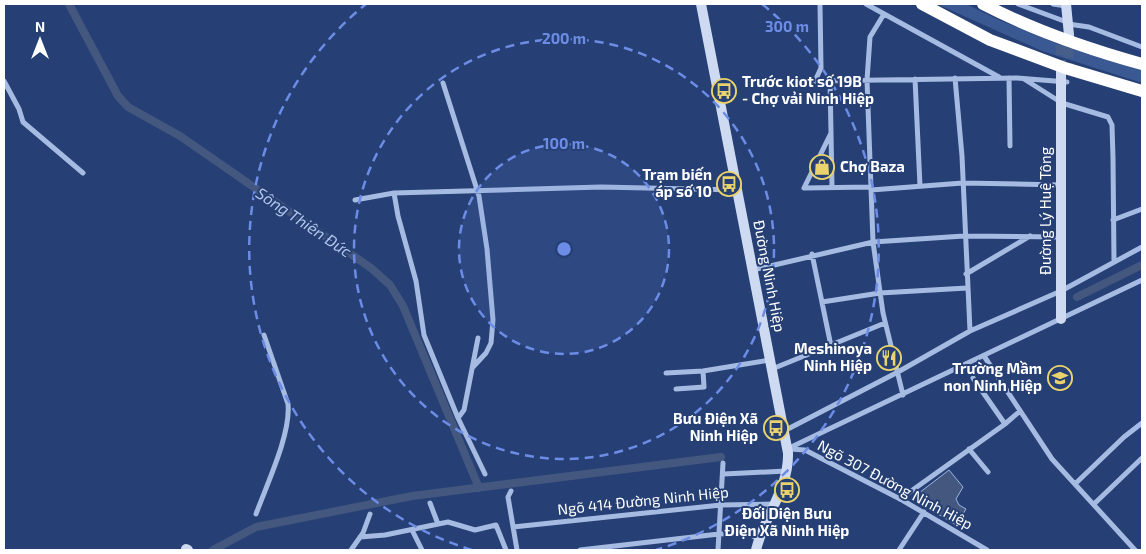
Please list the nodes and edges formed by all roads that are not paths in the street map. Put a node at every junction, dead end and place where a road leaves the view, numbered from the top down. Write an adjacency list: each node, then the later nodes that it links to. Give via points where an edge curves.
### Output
1 (701, 4): 33 (main road, Đường Ninh Hiệp)
2 (820, 4): 19 (street, via 821,68 815,81)
3 (866, 4): 9 (street)
4 (922, 4): 23 (highway, via 990,40 1065,68)
5 (983, 4): 12 (highway, via 1072,42)
6 (1018, 4): 10 (street)
7 (1053, 4): 8 (street)
8 (1066, 5): 10 (main road)
9 (884, 14): 15 (street); 20 (street, via 870,37)
10 (1066, 28): 11 (street, via 1089,27)
11 (1142, 47)
12 (1142, 64)
13 (1064, 76): 17 (street); 24 (main road, Đường Lý Huệ Tông)
14 (955, 78): 15 (street); 18 (street); 28 (street)
15 (1000, 78): 16 (street)
16 (1009, 78): 17 (street); 26 (street)
17 (1024, 78): 24 (street)
18 (915, 79): 20 (street); 30 (street)
19 (830, 80): 20 (street); 25 (street)
20 (867, 80): 32 (street)
21 (4, 81): 27 (street, via 23,122)
22 (443, 83): 34 (street)
23 (1142, 91)
24 (1062, 103): 29 (main road, Đường Lý Huệ Tông); 38 (street, via 1108,117 1112,125)
25 (831, 133): 31 (street); 31 (street, via 804,188)
26 (1010, 146)
27 (82, 173)
28 (962, 183): 29 (street); 30 (street); 40 (street)
29 (1062, 185): 41 (main road, Đường Lý Huệ Tông)
30 (920, 186): 32 (street)
31 (832, 187): 32 (street)
32 (871, 188): 42 (street)
33 (737, 190): 34 (street, via 601,187); 46 (main road, Đường Ninh Hiệp)
34 (477, 191): 35 (street); 61 (street, via 487,249 493,320 491,343)
35 (394, 193): 36 (street); 69 (street, via 416,281 424,335)
36 (355, 200)
37 (1142, 209): 38 (street)
38 (1113, 220): 45 (street)
39 (1032, 235): 40 (street); 41 (street); 47 (street)
40 (964, 236): 42 (street); 47 (street)
41 (1061, 237): 50 (main road, Đường Lý Huệ Tông)
42 (873, 242): 44 (street); 51 (street)
43 (1142, 247): 45 (street)
44 (812, 254): 46 (street); 52 (street)
45 (1114, 261): 50 (street)
46 (752, 270): 60 (main road, Đường Ninh Hiệp)
47 (966, 274): 49 (street)
48 (1142, 280): 53 (street)
49 (967, 288): 51 (street); 55 (street)
50 (1061, 291): 53 (main road, Đường Lý Huệ Tông); 55 (street)
51 (880, 293): 52 (street); 54 (street)
52 (822, 302): 58 (street)
53 (1061, 319): 59 (street)
54 (885, 322): 58 (street); 63 (street)
55 (970, 331): 63 (street)
56 (264, 335): 89 (street, via 289,413)
57 (478, 338): 61 (street)
58 (831, 346): 60 (street)
59 (984, 356): 67 (street); 68 (street)
60 (771, 365): 62 (street); 72 (main road, Đường Ninh Hiệp)
61 (473, 367): 69 (street, via 464,410)
62 (703, 372): 64 (street); 66 (street, via 704,387)
63 (898, 372): 67 (street); 72 (street)
64 (666, 373)
65 (973, 378): 71 (street)
66 (676, 389)
67 (903, 395): 73 (street)
68 (1020, 411): 71 (street); 81 (street, via 1052,459)
69 (458, 418): 79 (street)
70 (1142, 423): 81 (street)
71 (1005, 424): 74 (street)
72 (784, 431): 73 (main road, Đường Ninh Hiệp)
73 (788, 449): 77 (main road, Đường Ninh Hiệp); 83 (street, Ngõ 307 Đường Ninh Hiệp, via 805,450)
74 (969, 449): 78 (street); 83 (street)
75 (1142, 458): 86 (street)
76 (723, 464): 80 (street)
77 (787, 471): 80 (street); 85 (main road, Đường Ninh Hiệp)
78 (988, 472)
79 (485, 474)
80 (724, 474): 87 (street)
81 (1076, 484): 86 (street)
82 (510, 491): 92 (street)
83 (900, 499): 88 (street, Ngõ 307 Đường Ninh Hiệp)
84 (430, 503): 91 (street)
85 (775, 504): 87 (street, Ngõ 414 Đường Ninh Hiệp); 96 (main road, Đường Ninh Hiệp)
86 (1094, 504): 106 (street)
87 (721, 505): 92 (street, Ngõ 414 Đường Ninh Hiệp); 94 (street)
88 (924, 512): 104 (street); 105 (street, Ngõ 307 Đường Ninh Hiệp)
89 (256, 514)
90 (370, 514): 95 (street)
91 (438, 524): 93 (street); 99 (street, via 448,522 475,530 496,525)
92 (513, 527): 100 (street)
93 (412, 530): 95 (street); 98 (street)
94 (719, 534): 96 (street, via 748,533); 101 (street); 102 (street)
95 (360, 537): 97 (street)
96 (758, 539): 103 (main road, Đường Ninh Hiệp)
97 (351, 550)
98 (422, 550)
99 (506, 550)
100 (517, 550)
101 (580, 550)
102 (718, 550)
103 (756, 550)
104 (899, 550)
105 (984, 550)
106 (1135, 550)

